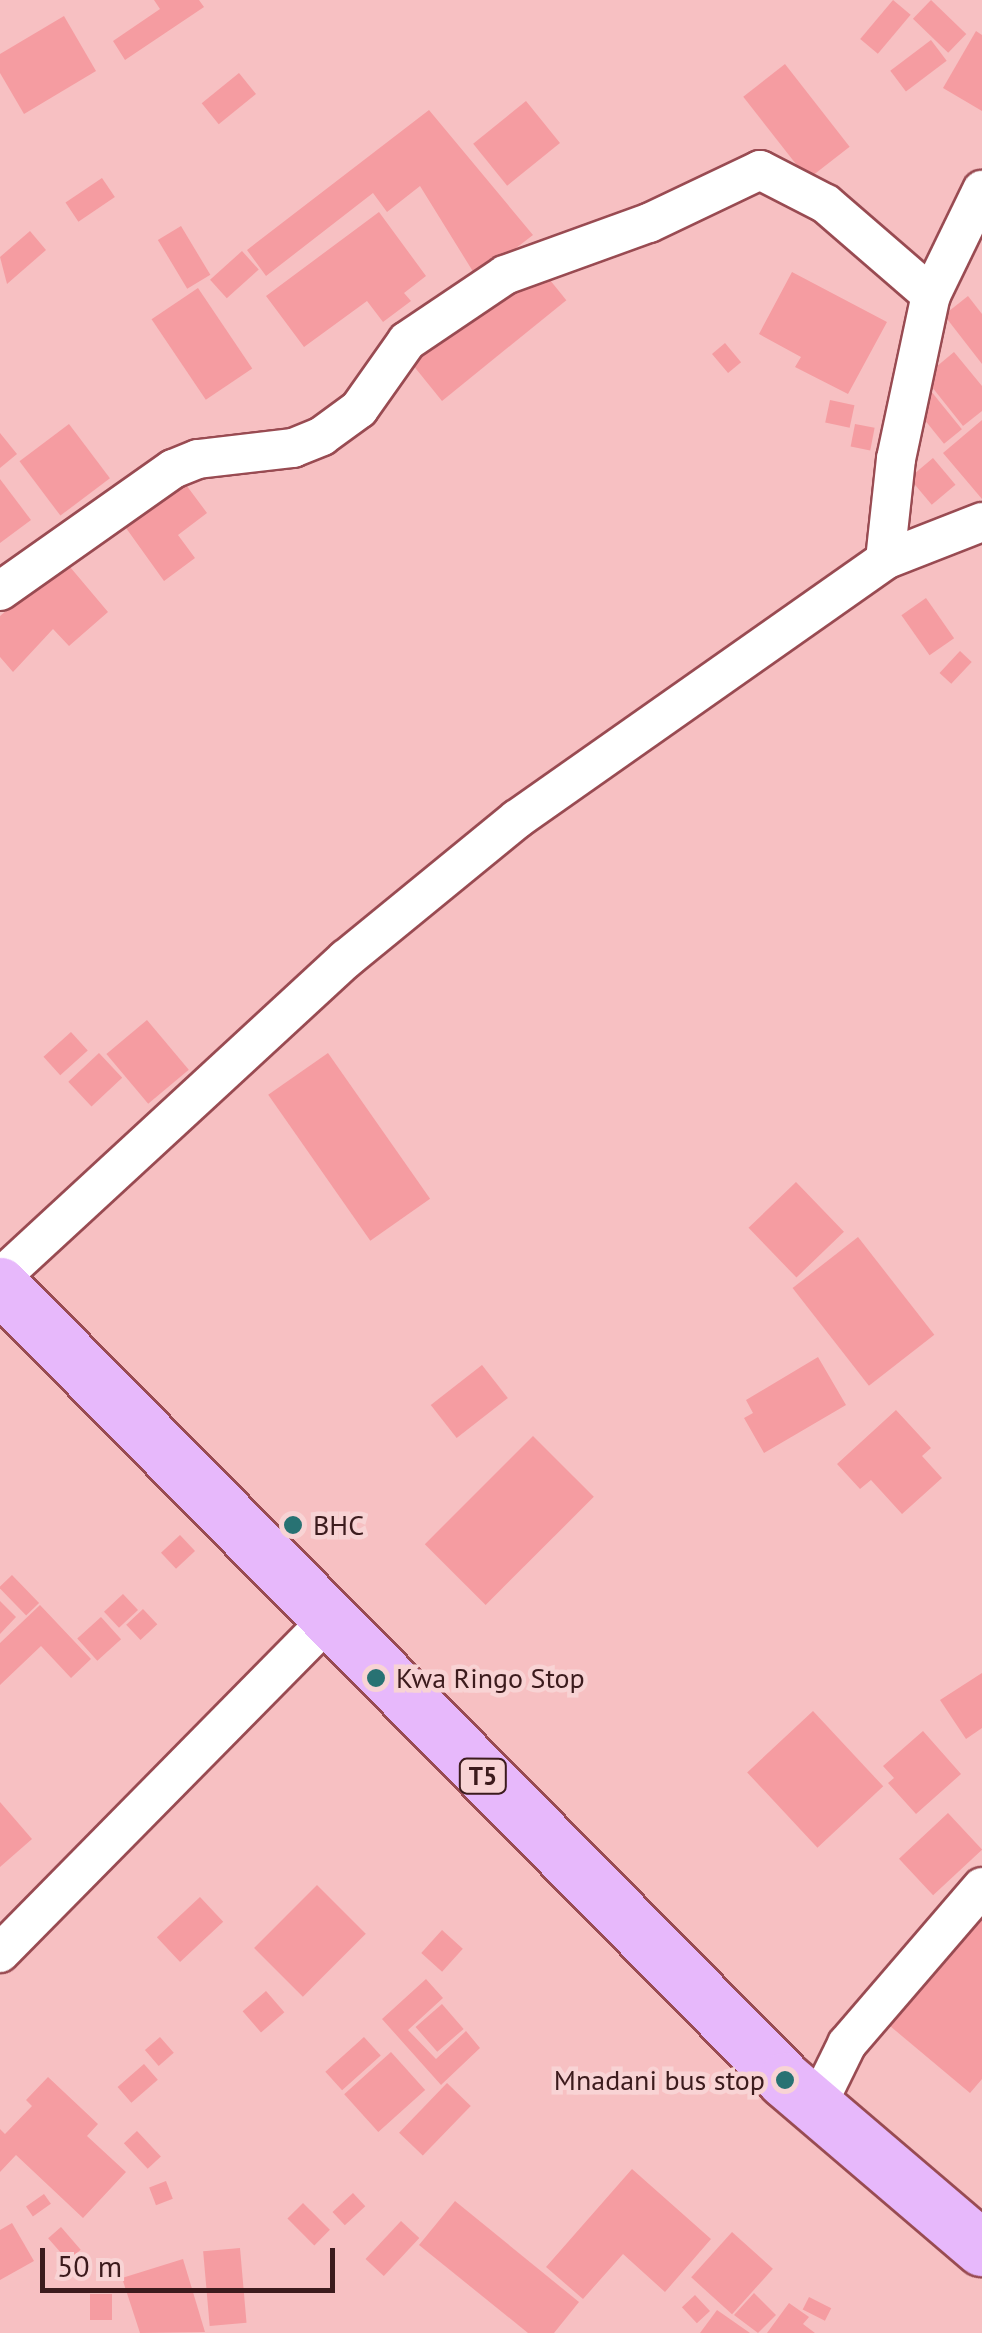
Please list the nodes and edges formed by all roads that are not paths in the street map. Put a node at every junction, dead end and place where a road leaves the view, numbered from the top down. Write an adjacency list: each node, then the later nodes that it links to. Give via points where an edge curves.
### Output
1 (982, 190): 2 (street)
2 (931, 295): 4 (street, via 896,458); 5 (street, via 826,204 760,170 649,223 505,275 408,341 359,409 322,436 292,448 173,468)
3 (982, 522): 4 (street)
4 (885, 560): 6 (street, via 502,831 346,959)
5 (0, 591)
6 (0, 1282): 7 (highway, T5)
7 (328, 1620): 9 (street); 10 (highway, T5)
8 (982, 1887): 10 (street, via 847,2044)
9 (0, 1954)
10 (816, 2107): 11 (highway, T5)
11 (982, 2248)

